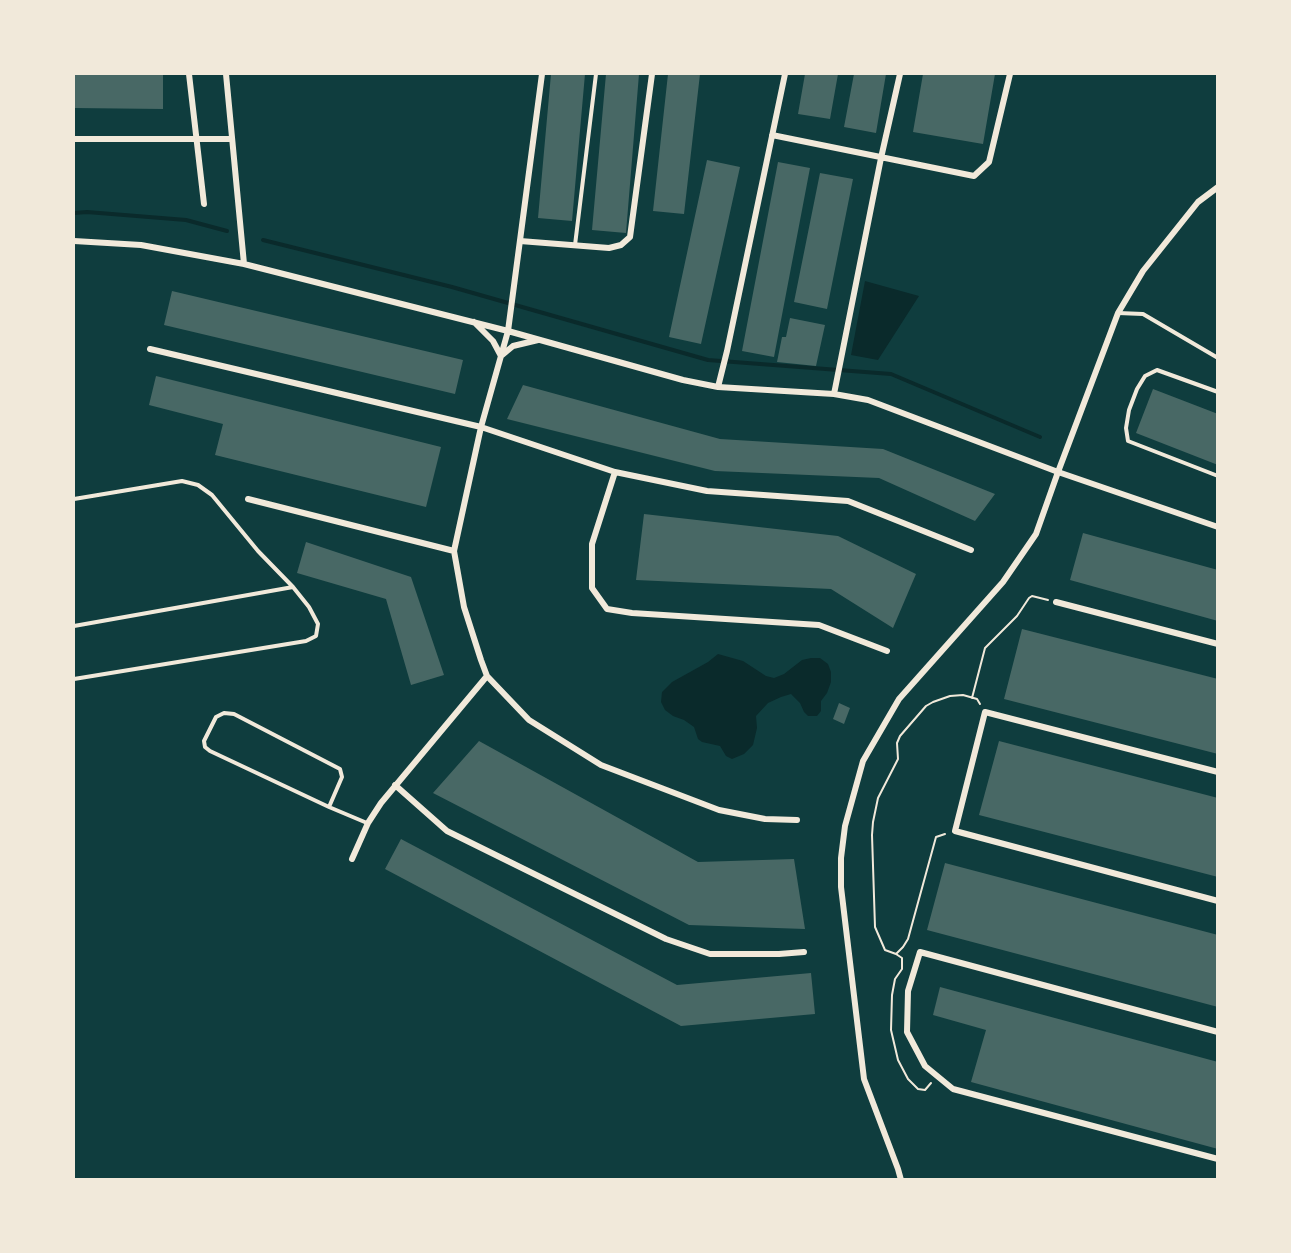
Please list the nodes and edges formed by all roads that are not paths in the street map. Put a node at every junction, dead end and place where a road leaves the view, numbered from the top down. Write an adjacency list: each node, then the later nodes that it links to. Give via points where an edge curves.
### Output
1 (189, 74): 11 (street)
2 (226, 74): 12 (street)
3 (542, 74): 17 (street)
4 (597, 74): 18 (lane)
5 (652, 74): 18 (street, via 630,237 609,248)
6 (785, 74): 9 (street)
7 (900, 74): 13 (street)
8 (1010, 74): 13 (street, via 989,162 974,176)
9 (772, 135): 13 (street); 27 (street)
10 (74, 138): 11 (street)
11 (196, 139): 12 (street); 15 (street)
12 (232, 139): 19 (street)
13 (881, 158): 29 (street)
14 (1218, 187): 20 (street, via 1198,202 1143,271)
15 (204, 204)
16 (74, 241): 19 (street, via 141,245)
17 (520, 241): 18 (street); 22 (street)
18 (574, 245)
19 (244, 264): 21 (street)
20 (1119, 314): 26 (lane, via 1143,314); 32 (street)
21 (473, 322): 22 (street); 25 (street, via 493,341)
22 (508, 331): 23 (street); 25 (street)
23 (541, 340): 25 (street, via 513,346); 27 (street)
24 (150, 349): 30 (street)
25 (501, 356): 30 (street)
26 (1218, 358)
27 (718, 387): 29 (street)
28 (1218, 392): 33 (lane, via 1157,370 1145,376 1137,389 1126,428 1128,441)
29 (834, 394): 32 (street, via 868,400)
30 (481, 428): 31 (street); 38 (street)
31 (615, 472): 37 (street, via 707,491 848,501); 43 (street, via 592,544 592,588 607,609 819,625)
32 (1058, 472): 36 (street); 56 (street, via 1036,534 1003,582 898,699 863,761 845,826 841,887 864,1079)
33 (1218, 476)
34 (74, 499): 39 (lane, via 182,481 198,485 212,495)
35 (248, 499): 38 (street)
36 (1218, 527)
37 (971, 550)
38 (454, 551): 44 (street, via 464,607)
39 (293, 587): 41 (lane); 45 (lane, via 318,624 316,636 306,641)
40 (1056, 602): 42 (street)
41 (74, 626)
42 (1218, 644)
43 (886, 651)
44 (487, 676): 47 (street); 49 (street, via 529,720 602,765 719,810 765,819)
45 (74, 679)
46 (1218, 772): 52 (street, via 986,712 955,831)
47 (395, 785): 50 (street); 53 (street, via 447,831 666,939 710,954)
48 (329, 807): 48 (lane, via 210,751 204,741 216,717 234,714 340,769 342,777); 50 (lane)
49 (797, 820)
50 (368, 824): 51 (street)
51 (352, 859)
52 (1218, 901)
53 (804, 952)
54 (1218, 1032): 55 (street, via 920,952 908,991 907,1032 925,1066 953,1089)
55 (1218, 1159)
56 (901, 1179)

